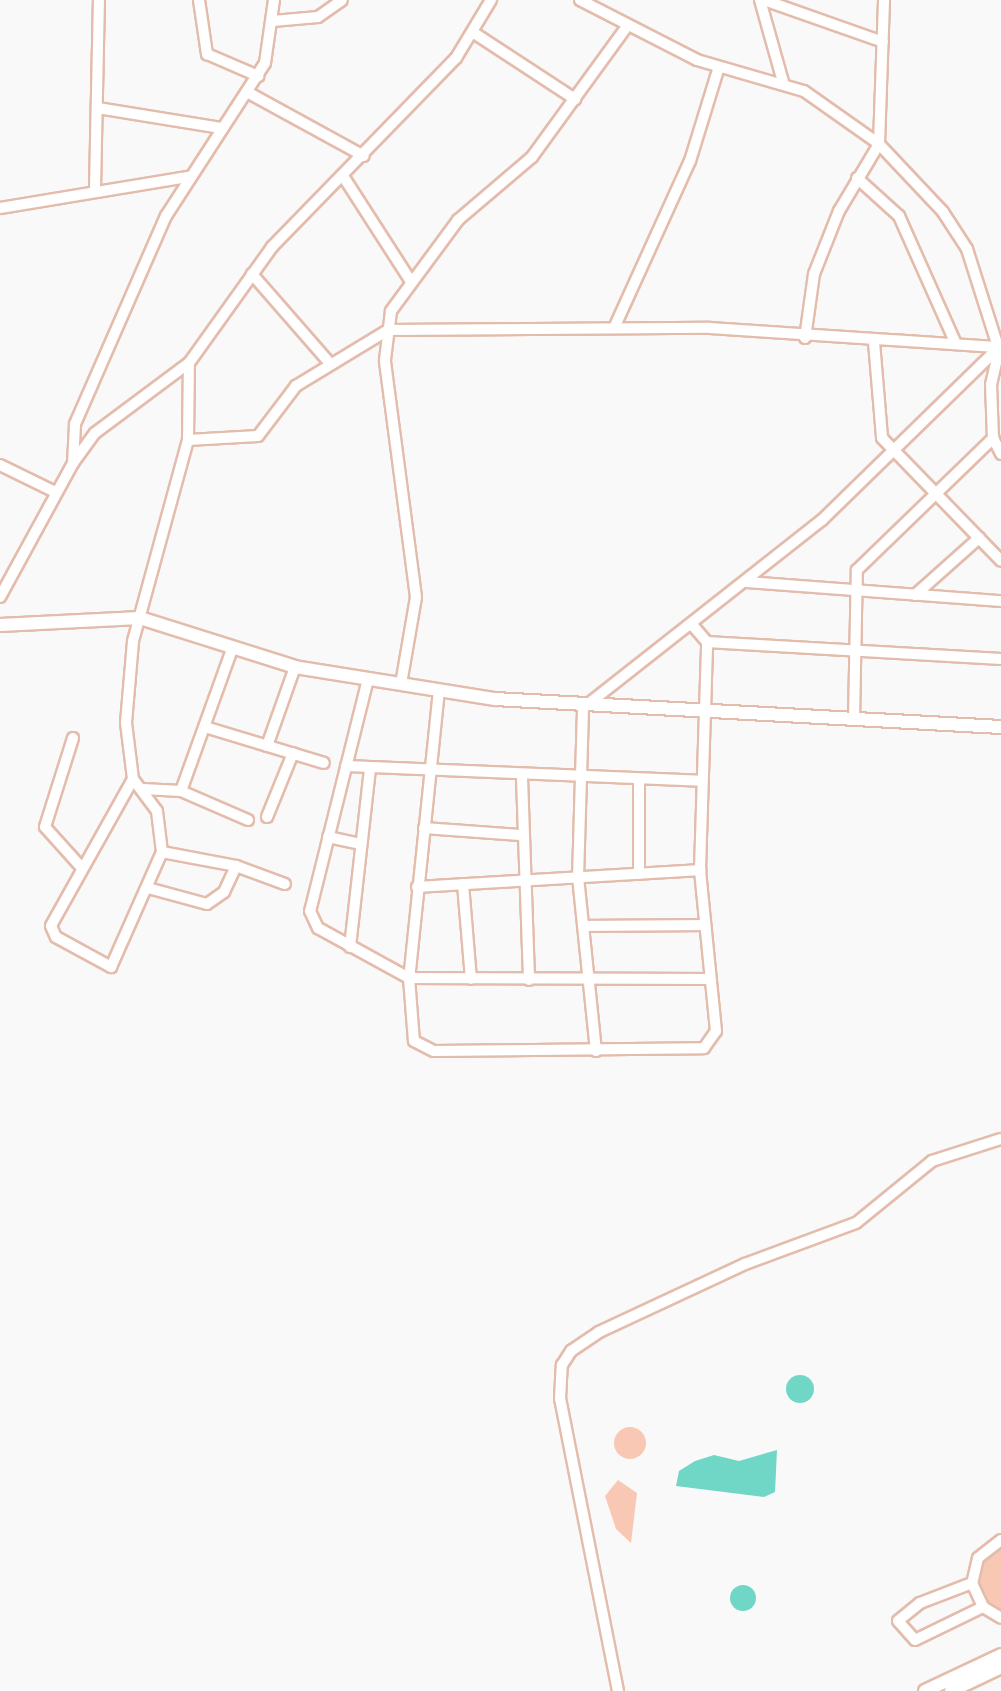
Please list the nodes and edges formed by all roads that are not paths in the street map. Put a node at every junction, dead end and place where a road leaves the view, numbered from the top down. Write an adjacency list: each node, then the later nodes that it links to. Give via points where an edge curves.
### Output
1 (99, 0): 18 (street)
2 (199, 0): 14 (street, via 207,54)
3 (274, 0): 9 (street)
4 (342, 0): 9 (street, via 326,15)
5 (491, 0): 11 (street)
6 (580, 0): 10 (street)
7 (762, 0): 12 (street); 15 (street)
8 (884, 0): 12 (street)
9 (273, 21): 14 (street)
10 (628, 25): 13 (street); 17 (street)
11 (474, 33): 17 (street); 21 (street)
12 (883, 42): 20 (street)
13 (719, 67): 15 (street); 29 (street, via 690,161)
14 (258, 76): 16 (street)
15 (783, 82): 20 (street)
16 (247, 92): 19 (street); 21 (street)
17 (575, 99): 28 (street, via 532,157 458,220)
18 (98, 108): 19 (street); 25 (street)
19 (222, 128): 23 (street)
20 (879, 144): 24 (street); 34 (street, via 961,239 978,272)
21 (365, 156): 22 (street)
22 (344, 176): 27 (street); 28 (street)
23 (188, 177): 25 (street); 41 (street, via 75,424)
24 (857, 178): 31 (street, via 814,274); 32 (street, via 899,216)
25 (95, 188): 26 (street)
26 (0, 208)
27 (252, 274): 35 (street); 36 (street)
28 (410, 280): 30 (street, via 396,300)
29 (615, 326): 30 (street); 31 (street)
30 (388, 330): 35 (street); 61 (street, via 385,360 416,597)
31 (804, 338): 33 (street)
32 (955, 341): 33 (street); 34 (street)
33 (874, 342): 39 (street, via 880,433)
34 (1000, 351): 37 (street, via 991,384); 39 (street)
35 (328, 361): 38 (street, via 282,400 258,436)
36 (189, 363): 38 (street); 41 (street, via 95,433)
37 (993, 438): 40 (street); 43 (street)
38 (188, 440): 52 (street)
39 (893, 450): 43 (street); 47 (street)
40 (1001, 454)
41 (73, 463): 44 (street)
42 (0, 465): 44 (street)
43 (936, 491): 45 (street); 48 (street, via 861,562)
44 (55, 492): 50 (street)
45 (979, 538): 46 (street); 49 (street)
46 (1001, 561)
47 (747, 582): 48 (street); 54 (street)
48 (856, 592): 49 (street); 57 (street)
49 (915, 595): 51 (street)
50 (0, 597)
51 (1001, 601)
52 (140, 618): 53 (street); 56 (street); 76 (street, via 125,723)
53 (0, 625)
54 (692, 625): 55 (street); 63 (street)
55 (707, 642): 57 (street); 64 (street)
56 (232, 649): 59 (street); 66 (street)
57 (856, 650): 58 (street); 65 (street)
58 (1001, 659)
59 (295, 667): 60 (street); 69 (street)
60 (368, 679): 61 (street); 72 (street)
61 (401, 684): 62 (street)
62 (439, 690): 63 (street); 74 (street)
63 (583, 708): 64 (street); 77 (street)
64 (704, 713): 65 (street); 79 (street)
65 (854, 720): 67 (street)
66 (205, 727): 69 (street); 81 (street)
67 (1001, 727)
68 (73, 738): 90 (street, via 45,827)
69 (267, 746): 70 (street)
70 (293, 753): 71 (street); 82 (street)
71 (324, 762)
72 (346, 766): 73 (street); 86 (street)
73 (370, 768): 74 (street); 87 (street)
74 (430, 772): 75 (street); 84 (street)
75 (522, 778): 77 (street); 85 (street)
76 (133, 779): 80 (street); 90 (street)
77 (580, 779): 78 (street); 93 (street)
78 (639, 779): 79 (street); 92 (street)
79 (702, 781): 91 (street)
80 (143, 789): 81 (street); 88 (street, via 157,811)
81 (181, 791): 83 (street)
82 (267, 817)
83 (248, 820)
84 (424, 828): 85 (street); 97 (street)
85 (520, 835): 94 (street)
86 (328, 837): 87 (street); 101 (street, via 310,911 318,928)
87 (361, 844): 101 (street)
88 (162, 852): 89 (street); 98 (street)
89 (236, 866): 95 (street); 98 (street, via 224,892 207,904)
90 (81, 867): 98 (street, via 51,931 111,967)
91 (700, 870): 92 (street); 99 (street)
92 (639, 874): 93 (street)
93 (578, 878): 94 (street); 100 (street)
94 (522, 881): 96 (street); 105 (street)
95 (285, 884)
96 (463, 884): 97 (street); 103 (street)
97 (417, 887): 102 (street)
98 (148, 888)
99 (705, 925): 100 (street); 104 (street)
100 (583, 926): 106 (street)
101 (350, 947): 102 (street)
102 (409, 978): 103 (street); 107 (street, via 410,1030 422,1048)
103 (471, 979): 105 (street)
104 (709, 979): 106 (street); 107 (street, via 716,1031 709,1045)
105 (529, 980): 106 (street)
106 (588, 980): 107 (street)
107 (596, 1051)
108 (1001, 1139): 115 (street, via 932,1161 856,1223 745,1264 599,1332 571,1351 562,1366 560,1399)
109 (1001, 1540): 110 (street, via 978,1558)
110 (972, 1583): 111 (street); 111 (street, via 920,1603 898,1621 915,1640)
111 (983, 1607): 112 (street)
112 (1001, 1618)
113 (1001, 1655): 116 (street)
114 (1000, 1671): 117 (street)
115 (618, 1691)
116 (925, 1691)
117 (951, 1691)

